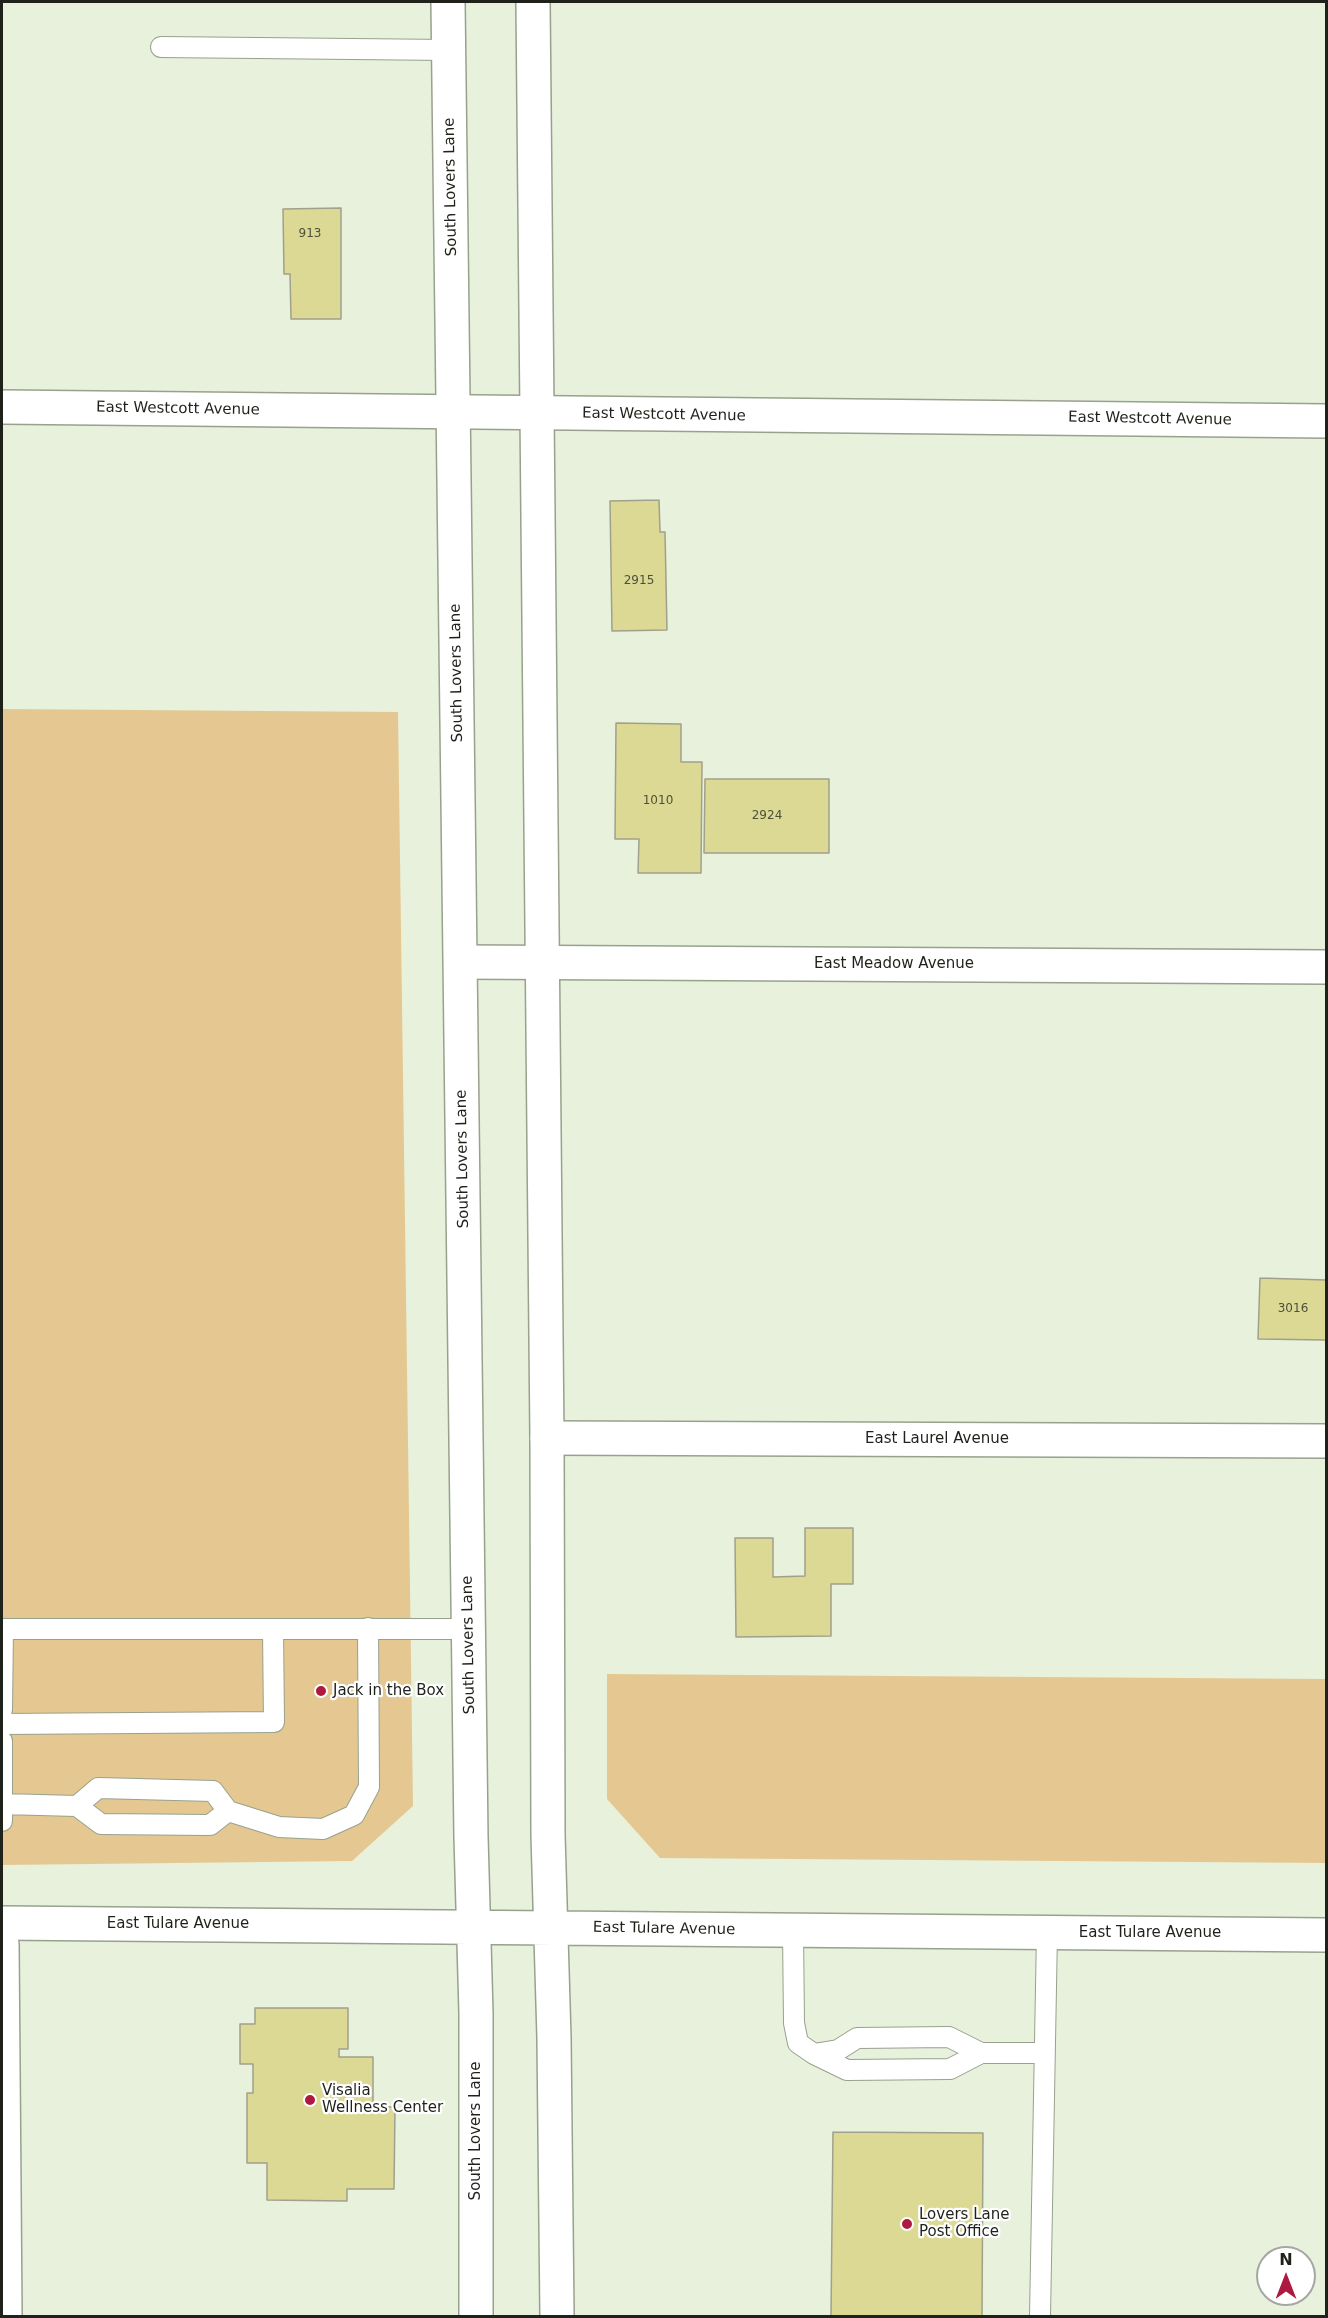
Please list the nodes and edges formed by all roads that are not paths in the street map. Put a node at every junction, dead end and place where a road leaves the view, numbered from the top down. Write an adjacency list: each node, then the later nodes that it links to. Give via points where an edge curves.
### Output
1 (448, 2): 4 (street, South Lovers Lane)
2 (533, 2): 7 (street)
3 (161, 47): 4 (lane)
4 (448, 50): 6 (street, South Lovers Lane)
5 (2, 407): 6 (street, East Westcott Avenue)
6 (454, 413): 7 (street, East Westcott Avenue); 9 (street, South Lovers Lane)
7 (536, 414): 8 (street, East Westcott Avenue); 10 (street)
8 (1326, 421)
9 (461, 962): 10 (street, East Meadow Avenue); 15 (street, South Lovers Lane)
10 (543, 962): 11 (street, East Meadow Avenue); 12 (street)
11 (1326, 967)
12 (547, 1438): 13 (street, East Laurel Avenue); 25 (street)
13 (1326, 1441)
14 (368, 1628): 15 (lane); 16 (lane); 21 (lane, via 369,1787 354,1815 323,1829 279,1827)
15 (468, 1629): 24 (street, South Lovers Lane)
16 (273, 1630): 17 (lane, via 3,1629); 18 (lane, via 274,1722)
17 (2, 1710)
18 (2, 1724)
19 (2, 1741): 22 (lane)
20 (77, 1806): 21 (lane, via 101,1824 210,1825); 21 (lane, via 98,1788 213,1791); 22 (lane)
21 (228, 1811)
22 (2, 1813)
23 (2, 1923): 24 (street, East Tulare Avenue)
24 (474, 1926): 25 (street, East Tulare Avenue); 34 (street, South Lovers Lane)
25 (551, 1927): 26 (street, East Tulare Avenue); 35 (street)
26 (793, 1930): 27 (street, East Tulare Avenue); 32 (lane, via 794,2023 798,2043)
27 (1047, 1932): 28 (street, East Tulare Avenue); 31 (lane)
28 (1326, 1935)
29 (2, 1944): 33 (street)
30 (981, 2053): 31 (lane); 32 (lane, via 950,2069 847,2070); 32 (lane, via 949,2037 903,2037 857,2038 838,2050)
31 (1044, 2053): 36 (lane)
32 (814, 2054)
33 (5, 2316)
34 (476, 2316)
35 (557, 2316)
36 (1040, 2316)

